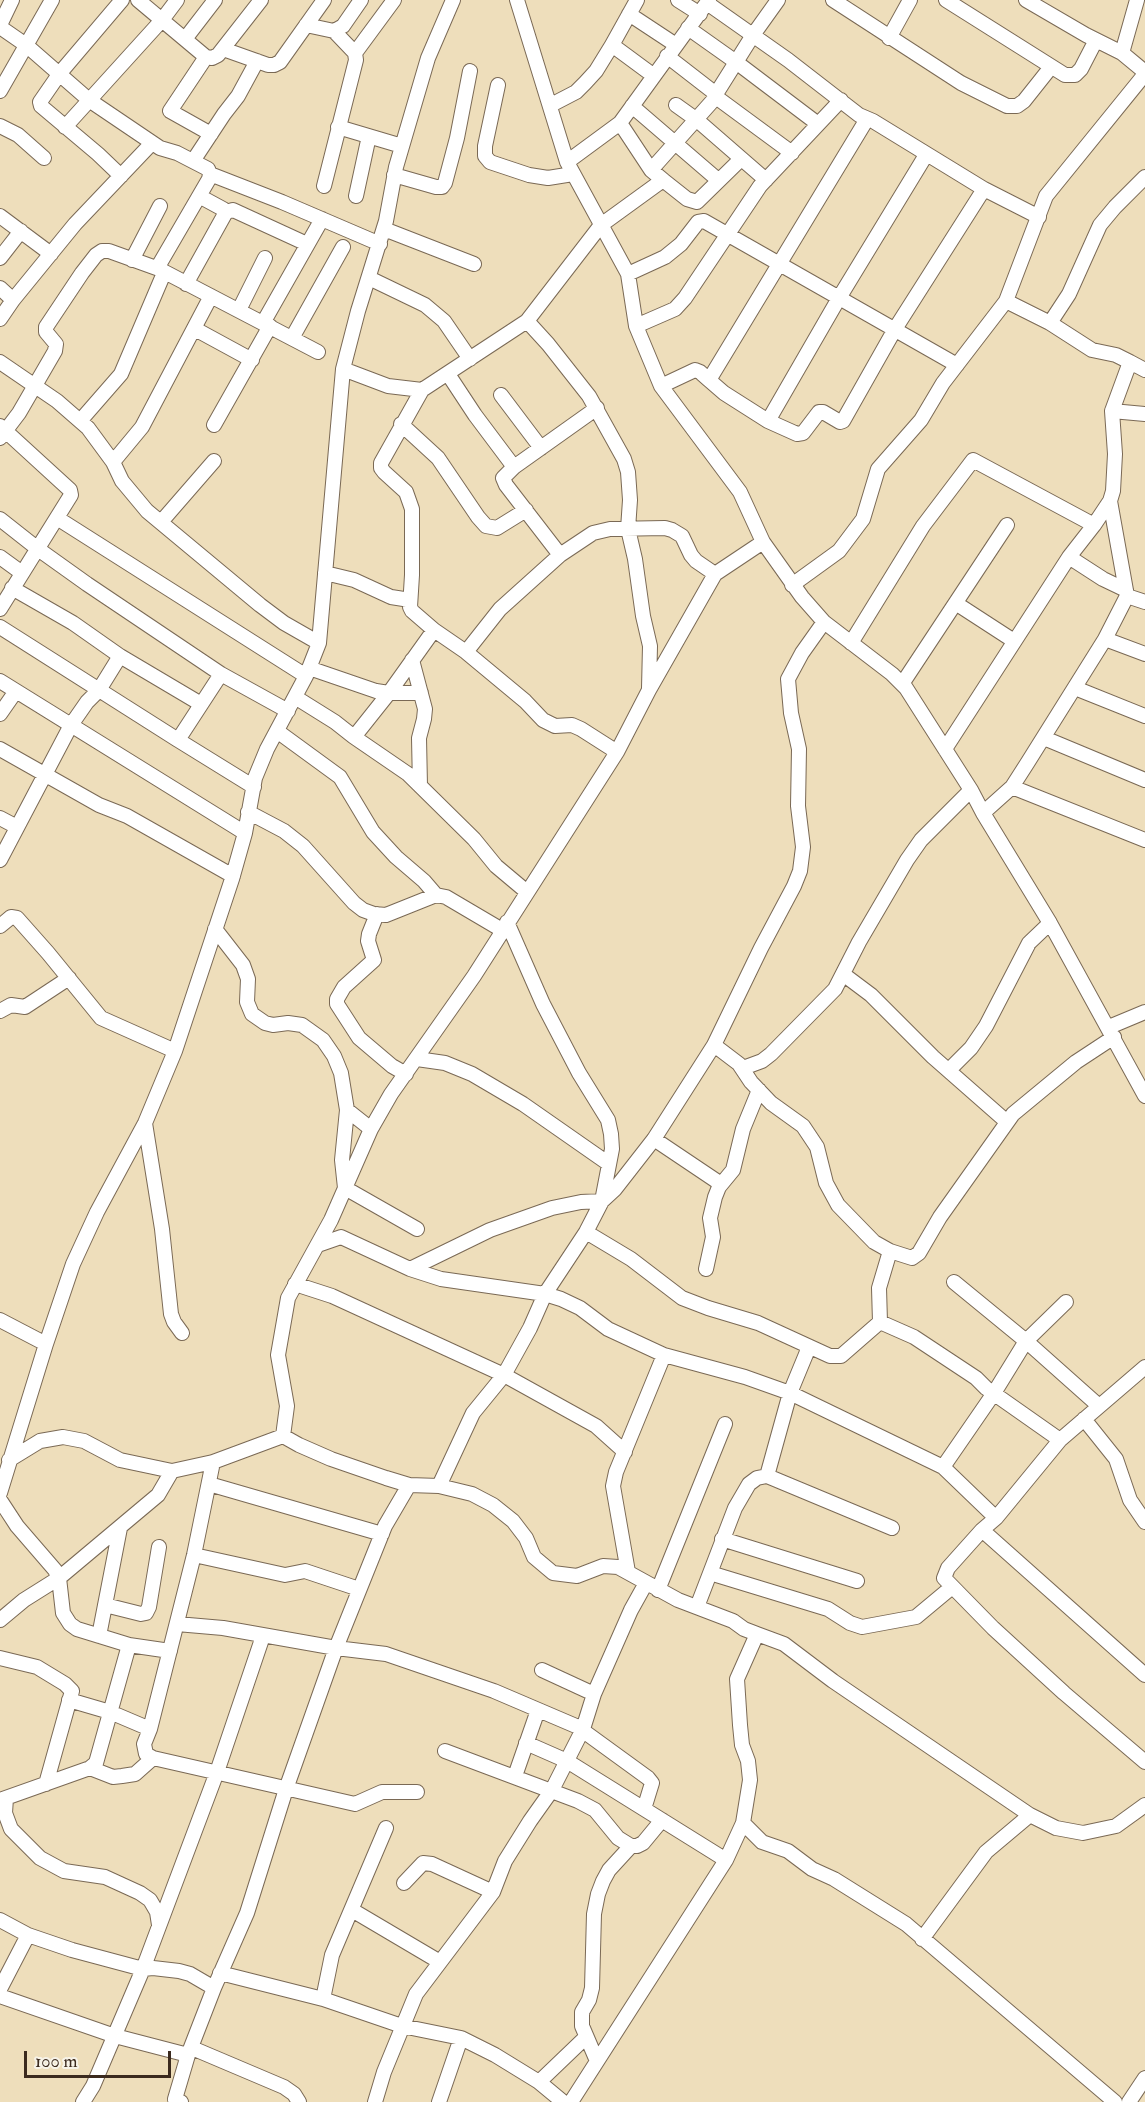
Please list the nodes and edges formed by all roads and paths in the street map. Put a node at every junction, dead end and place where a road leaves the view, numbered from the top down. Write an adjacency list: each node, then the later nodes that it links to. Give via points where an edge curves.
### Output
1 (12, 0): 25 (street)
2 (52, 0): 32 (street)
3 (122, 0): 43 (street)
4 (138, 0): 23 (street)
5 (177, 0): 23 (street)
6 (215, 0): 30 (street)
7 (261, 0): 34 (street)
8 (324, 0): 24 (street)
9 (361, 0): 27 (street, via 343,26)
10 (394, 0): 36 (street)
11 (453, 0): 65 (street, via 428,58)
12 (517, 0): 51 (street)
13 (637, 0): 22 (street)
14 (678, 0): 21 (street)
15 (778, 0): 28 (street)
16 (833, 0): 29 (street)
17 (910, 0): 29 (street)
18 (946, 0): 41 (street)
19 (1026, 0): 31 (street)
20 (1137, 0): 37 (street)
21 (706, 6): 26 (street); 28 (street)
22 (629, 14): 33 (street); 35 (street)
23 (162, 21): 30 (street); 49 (street)
24 (306, 25): 27 (street); 39 (street, via 280,62)
25 (0, 26): 32 (street)
26 (688, 28): 35 (street); 40 (street)
27 (334, 31): 36 (street)
28 (753, 35): 40 (street); 50 (street)
29 (890, 38): 41 (street, via 961,83 1007,106 1024,101)
30 (185, 39): 38 (street)
31 (1096, 40): 37 (street); 41 (street, via 1075,75 1065,75)
32 (26, 45): 43 (street); 47 (street)
33 (612, 45): 45 (street); 51 (street, via 576,92)
34 (223, 49): 38 (street, via 212,58); 39 (street)
35 (672, 50): 45 (street); 48 (street)
36 (355, 53): 59 (street)
37 (1122, 53): 44 (street)
38 (206, 57): 61 (street, via 170,111)
39 (257, 62): 61 (street)
40 (736, 62): 48 (street); 57 (street)
41 (1051, 67)
42 (470, 71): 74 (street, via 445,183 436,187)
43 (60, 73): 49 (street); 60 (street, via 40,102)
44 (1145, 73): 87 (street, via 1046,196)
45 (654, 76): 53 (street)
46 (498, 85): 71 (street, via 484,156 490,162 529,175 548,177)
47 (0, 92)
48 (716, 95): 55 (street); 66 (street)
49 (89, 100): 60 (street); 63 (street)
50 (842, 100): 54 (street); 57 (street)
51 (551, 105): 71 (street)
52 (676, 105): 55 (street)
53 (632, 106): 56 (street); 64 (street)
54 (867, 119): 67 (street); 101 (street)
55 (697, 120): 64 (street); 69 (street)
56 (620, 123): 71 (street); 72 (street)
57 (818, 124): 66 (street)
58 (0, 126): 68 (street, via 18,135)
59 (338, 127): 62 (street); 80 (street)
60 (65, 128): 75 (street)
61 (211, 134): 70 (street)
62 (369, 136): 65 (street); 83 (street)
63 (152, 143): 70 (street); 75 (street)
64 (675, 143): 72 (street); 77 (street)
65 (402, 146): 74 (street)
66 (792, 153): 78 (street)
67 (926, 155): 81 (street); 108 (street)
68 (44, 158)
69 (741, 159): 77 (street); 78 (street)
70 (193, 161): 73 (street)
71 (570, 168): 89 (street)
72 (651, 170): 76 (street)
73 (210, 174): 82 (street); 88 (street)
74 (394, 175): 90 (street)
75 (121, 176): 96 (street)
76 (663, 180): 77 (street, via 692,202 697,202); 89 (street)
77 (718, 180)
78 (766, 180): 92 (street)
79 (1143, 184): 114 (street, via 1100,225 1069,294)
80 (324, 186)
81 (984, 189): 87 (street); 118 (street)
82 (199, 196): 85 (street); 102 (street, via 159,265)
83 (356, 196)
84 (160, 206): 99 (street)
85 (226, 212): 93 (street, via 233,210); 105 (street)
86 (0, 216): 91 (street)
87 (1039, 217): 110 (street)
88 (322, 219): 93 (street); 94 (street)
89 (602, 225): 103 (street); 113 (street)
90 (384, 229): 94 (street); 100 (street)
91 (21, 231): 96 (street); 97 (street)
92 (727, 235): 101 (street); 103 (street, via 700,221 665,257); 116 (street, via 675,309)
93 (307, 244): 115 (street)
94 (380, 244): 104 (street)
95 (343, 247): 119 (street)
96 (51, 254): 109 (street)
97 (0, 258)
98 (265, 258): 111 (street)
99 (132, 260): 102 (street); 130 (street, via 102,251 82,273 46,327 56,344 55,351)
100 (474, 264)
101 (780, 265): 108 (street); 129 (street)
102 (161, 271): 105 (street); 137 (street, via 121,374)
103 (628, 274): 116 (street)
104 (369, 278): 121 (street, via 425,305 444,321); 126 (street)
105 (186, 284): 107 (street)
106 (0, 288): 109 (street)
107 (211, 296): 111 (street); 117 (street)
108 (839, 298): 118 (street); 138 (street)
109 (14, 300): 112 (street)
110 (1006, 301): 114 (street); 125 (street)
111 (239, 310): 115 (street)
112 (0, 319)
113 (527, 321): 121 (street); 134 (street)
114 (1050, 322): 124 (street, via 1092,350)
115 (266, 324): 119 (street); 122 (street)
116 (636, 326): 131 (street)
117 (195, 329): 122 (street); 144 (street, via 142,427)
118 (896, 329): 125 (street); 138 (street, via 843,421 819,412 799,435)
119 (292, 338): 120 (street)
120 (318, 352)
121 (470, 358): 128 (street)
122 (252, 360): 140 (street)
123 (0, 362): 130 (street)
124 (1130, 362): 127 (street); 135 (street)
125 (957, 365): 162 (street, via 921,420 878,469 863,519 851,536 839,551)
126 (343, 369): 132 (street, via 388,386); 160 (street)
127 (1145, 370)
128 (448, 374): 132 (street); 145 (street)
129 (709, 380): 131 (street, via 694,370); 138 (street)
130 (35, 385): 137 (street); 141 (street)
131 (661, 386): 154 (street, via 740,492)
132 (422, 390): 139 (street)
133 (501, 394): 142 (street)
134 (597, 408): 142 (street); 153 (street, via 626,466)
135 (1112, 411): 136 (street); 146 (street, via 1115,454)
136 (1145, 414)
137 (80, 421): 144 (street)
138 (768, 421)
139 (401, 424): 147 (street, via 438,458 486,526 497,528); 165 (street, via 381,468 406,492 412,509)
140 (214, 425)
141 (2, 432): 148 (street, via 70,490 71,498)
142 (541, 448): 145 (street)
143 (214, 461): 150 (street)
144 (113, 462): 150 (street, via 135,499)
145 (514, 467): 147 (street, via 503,479)
146 (1110, 501): 152 (street); 164 (street)
147 (526, 510): 156 (street)
148 (57, 518): 155 (street); 180 (street)
149 (0, 519): 155 (street)
150 (161, 522): 174 (street, via 268,611)
151 (1007, 525): 167 (street)
152 (1094, 525): 158 (street); 175 (street, via 972,460 923,526)
153 (628, 529): 156 (street, via 593,533); 161 (street, via 675,531 696,561); 186 (street, via 650,646)
154 (763, 542): 161 (street); 162 (street)
155 (38, 549): 159 (street); 181 (street)
156 (560, 555): 176 (street, via 500,609)
157 (0, 557): 159 (street)
158 (1069, 557): 164 (street); 173 (street)
159 (22, 573): 163 (street)
160 (325, 573): 165 (street); 174 (street)
161 (715, 574): 186 (street)
162 (792, 585): 169 (street)
163 (12, 588): 168 (street); 178 (street)
164 (1126, 593): 166 (street); 172 (street)
165 (410, 600): 171 (street, via 412,611)
166 (1145, 602)
167 (957, 604): 173 (street); 183 (street)
168 (0, 609)
169 (824, 622): 175 (street); 229 (street, via 788,679 799,749 800,871)
170 (0, 627): 185 (street)
171 (434, 630): 176 (street); 179 (street)
172 (1106, 639): 177 (street); 184 (street)
173 (1014, 641): 201 (street)
174 (319, 643): 180 (street)
175 (850, 643): 183 (street)
176 (466, 652): 202 (street, via 543,720 555,726 572,725)
177 (1145, 654)
178 (120, 656): 185 (street); 191 (street)
179 (412, 660): 188 (street); 189 (street)
180 (308, 672): 188 (street); 190 (street)
181 (221, 674): 191 (street); 192 (street)
182 (0, 681): 187 (street)
183 (902, 684): 201 (street)
184 (1075, 688): 194 (street); 198 (street)
185 (99, 690): 195 (street); 199 (street)
186 (649, 690): 202 (street)
187 (16, 691): 193 (street); 195 (street)
188 (389, 693): 189 (street); 197 (street)
189 (421, 693): 205 (street, via 424,719 419,738)
190 (295, 697): 192 (street); 197 (street)
191 (201, 704): 199 (street)
192 (288, 711): 196 (street)
193 (0, 714)
194 (1145, 716)
195 (71, 725): 203 (street); 213 (street)
196 (277, 731): 206 (street); 218 (street, via 340,777 373,832)
197 (354, 738): 205 (street, via 397,765)
198 (1044, 738): 204 (street); 207 (street)
199 (178, 740): 206 (street)
200 (0, 749): 203 (street)
201 (945, 749): 208 (street)
202 (617, 752): 217 (street)
203 (45, 774): 212 (street); 216 (street)
204 (1145, 780)
205 (420, 786): 217 (street, via 496,866)
206 (254, 787): 209 (street)
207 (1012, 787): 210 (street); 214 (street)
208 (971, 790): 210 (street); 224 (street, via 921,840 907,860)
209 (248, 813): 213 (street); 219 (street, via 284,831 303,846 354,903)
210 (983, 813): 220 (street)
211 (0, 818): 212 (street)
212 (17, 827): 215 (street)
213 (245, 833): 216 (street)
214 (1145, 840)
215 (0, 860)
216 (232, 876): 223 (street)
217 (527, 892): 222 (street)
218 (436, 895): 219 (street, via 386,915); 222 (street)
219 (378, 914): 234 (street, via 368,941 374,960 344,987 337,1004 359,1038)
220 (1050, 923): 228 (street); 233 (street, via 1029,943 986,1026)
221 (0, 926): 225 (street, via 11,917 18,918)
222 (505, 926): 231 (street); 242 (street, via 579,1073 608,1120)
223 (215, 929): 230 (street); 237 (street, via 243,965 252,1014 273,1025 302,1025 332,1052 341,1073)
224 (843, 974): 232 (street, via 822,1004 771,1054); 233 (street, via 871,995)
225 (69, 978): 226 (street, via 25,1007 11,1005); 230 (street, via 101,1018)
226 (0, 1011)
227 (1145, 1012): 228 (street)
228 (1111, 1032): 236 (street); 238 (street, via 1019,1107)
229 (714, 1045): 232 (street); 241 (street)
230 (176, 1051): 239 (street)
231 (417, 1059): 234 (street); 242 (street, via 445,1063 472,1074)
232 (743, 1068): 235 (street)
233 (950, 1070): 238 (street)
234 (406, 1074): 240 (street)
235 (759, 1090): 243 (street, via 743,1129 733,1170); 251 (street, via 803,1126 817,1147 826,1182 838,1205 874,1242)
236 (1145, 1095)
237 (347, 1110): 240 (street); 244 (street, via 342,1160)
238 (1007, 1122): 251 (street, via 919,1253 912,1258)
239 (145, 1123): 260 (street, via 171,1314); 262 (street, via 88,1231)
240 (371, 1129): 244 (street)
241 (654, 1139): 243 (street); 245 (street)
242 (609, 1164): 245 (street)
243 (721, 1184): 253 (street, via 710,1218 712,1237)
244 (345, 1188): 246 (street); 247 (street)
245 (602, 1201): 248 (street); 252 (street, via 552,1208 490,1230)
246 (331, 1220): 249 (street); 250 (street)
247 (417, 1229)
248 (585, 1232): 256 (street); 263 (street, via 631,1259 682,1298 758,1323)
249 (341, 1237): 250 (street); 252 (street)
250 (318, 1245): 255 (street)
251 (890, 1251): 259 (street, via 879,1288)
252 (410, 1269): 256 (street, via 441,1279)
253 (706, 1269)
254 (954, 1282): 261 (street)
255 (295, 1284): 266 (street, via 332,1296); 272 (street, via 288,1299 278,1355 286,1406)
256 (545, 1294): 264 (street, via 580,1308 608,1329); 266 (street)
257 (1066, 1302): 261 (street)
258 (0, 1320): 262 (street)
259 (880, 1322): 263 (street, via 841,1356); 268 (street, via 914,1337)
260 (182, 1333)
261 (1026, 1341): 268 (street); 269 (street)
262 (46, 1344): 275 (street)
263 (809, 1347): 267 (street)
264 (664, 1356): 267 (street); 274 (street)
265 (1145, 1367): 269 (street)
266 (504, 1375): 274 (street, via 596,1426); 282 (street, via 473,1413)
267 (790, 1393): 277 (street); 279 (street)
268 (993, 1393): 273 (street); 277 (street)
269 (1099, 1406): 270 (street)
270 (1084, 1419): 273 (street); 286 (street, via 1116,1459 1130,1500)
271 (725, 1424): 298 (street)
272 (283, 1436): 276 (street); 281 (street, via 331,1459)
273 (1060, 1440): 285 (street)
274 (625, 1452): 294 (street, via 613,1486)
275 (9, 1460): 278 (street, via 40,1442 63,1437 84,1441 120,1460); 283 (street)
276 (213, 1462): 278 (street); 280 (street)
277 (943, 1467): 285 (street)
278 (172, 1471): 287 (street, via 158,1495)
279 (767, 1476): 288 (street); 291 (street, via 754,1479 742,1493)
280 (209, 1484): 290 (street); 293 (street)
281 (410, 1485): 282 (street); 290 (street)
282 (439, 1486): 294 (street, via 472,1494 493,1505 513,1521 534,1557 553,1573 577,1576 611,1565)
283 (0, 1492)
284 (0, 1500): 296 (street)
285 (996, 1518): 289 (street)
286 (1145, 1522)
287 (120, 1528): 296 (street); 301 (street)
288 (892, 1528)
289 (982, 1530): 299 (street, via 948,1568 944,1578); 313 (street)
290 (382, 1534): 300 (street)
291 (722, 1539): 295 (street); 297 (street)
292 (159, 1547): 301 (street, via 146,1613)
293 (194, 1555): 300 (street, via 285,1575 305,1571); 304 (street)
294 (628, 1572): 298 (street)
295 (710, 1573): 299 (street, via 828,1609 861,1627 916,1617); 302 (street)
296 (59, 1578): 303 (street); 306 (street, via 66,1620 78,1629)
297 (857, 1581)
298 (652, 1586): 302 (street); 314 (street, via 631,1610)
299 (952, 1587): 324 (street, via 1064,1693)
300 (359, 1589): 309 (street)
301 (105, 1605): 306 (street)
302 (697, 1607): 305 (street)
303 (0, 1620)
304 (177, 1624): 307 (street); 310 (street)
305 (757, 1634): 335 (street, via 784,1644); 337 (street, via 738,1679 742,1745 750,1780)
306 (99, 1635): 308 (street)
307 (263, 1636): 309 (street); 326 (street)
308 (129, 1645): 310 (street); 317 (street)
309 (336, 1648): 316 (street, via 409,1660); 329 (street)
310 (170, 1651): 318 (street)
311 (0, 1658): 315 (street, via 46,1672 72,1691)
312 (542, 1670): 314 (street)
313 (1145, 1675)
314 (594, 1694): 319 (street)
315 (69, 1700): 317 (street); 328 (street)
316 (538, 1710): 319 (street); 320 (street)
317 (110, 1712): 318 (street); 325 (street, via 96,1762)
318 (150, 1729): 322 (street, via 144,1744 146,1754)
319 (583, 1730): 323 (street); 334 (street, via 652,1783)
320 (526, 1743): 323 (street); 327 (street)
321 (445, 1751): 327 (street)
322 (153, 1758): 325 (street, via 135,1774 113,1777); 326 (street)
323 (567, 1761): 330 (street); 334 (street)
324 (1145, 1762)
325 (90, 1768): 328 (street)
326 (217, 1772): 329 (street); 345 (street)
327 (514, 1776): 330 (street)
328 (46, 1784): 332 (street)
329 (286, 1789): 331 (street, via 355,1804 382,1792); 350 (street, via 248,1913)
330 (552, 1790): 339 (street, via 595,1810 618,1838); 342 (street, via 505,1861)
331 (417, 1792)
332 (2, 1797): 345 (street, via 11,1829 40,1858 64,1871 105,1877 140,1893 150,1900)
333 (1145, 1805): 335 (street, via 1116,1826 1083,1833 1056,1828)
334 (644, 1809): 336 (street)
335 (1030, 1815): 347 (street, via 986,1852)
336 (662, 1820): 339 (street, via 643,1843); 340 (street)
337 (743, 1823): 340 (street); 347 (street, via 762,1842 788,1851 906,1924)
338 (386, 1828): 343 (street)
339 (631, 1846): 357 (street, via 609,1870 598,1894 592,1988 582,2012)
340 (726, 1860): 360 (street)
341 (404, 1882): 342 (street, via 423,1863 432,1864)
342 (493, 1892): 348 (street)
343 (352, 1910): 348 (street); 354 (street, via 332,1954)
344 (0, 1920): 346 (street)
345 (159, 1925): 349 (street)
346 (28, 1935): 349 (street); 352 (street)
347 (922, 1939): 370 (street)
348 (440, 1962): 355 (street, via 416,1994)
349 (143, 1969): 351 (street, via 179,1971); 356 (street)
350 (220, 1973): 351 (street); 354 (street)
351 (214, 1988): 359 (street)
352 (0, 1989)
353 (0, 1996): 356 (street)
354 (322, 1999): 355 (street)
355 (402, 2026): 358 (street); 366 (street)
356 (115, 2036): 359 (street); 364 (street)
357 (586, 2037): 360 (street); 362 (street)
358 (461, 2038): 362 (street); 367 (street)
359 (190, 2052): 363 (street); 365 (street, via 284,2087)
360 (597, 2061): 369 (street)
361 (1145, 2078): 371 (street)
362 (539, 2082): 368 (street)
363 (177, 2101)
364 (83, 2102)
365 (299, 2102)
366 (375, 2102)
367 (439, 2102)
368 (563, 2102)
369 (571, 2102)
370 (1115, 2102)
371 (1129, 2102)

